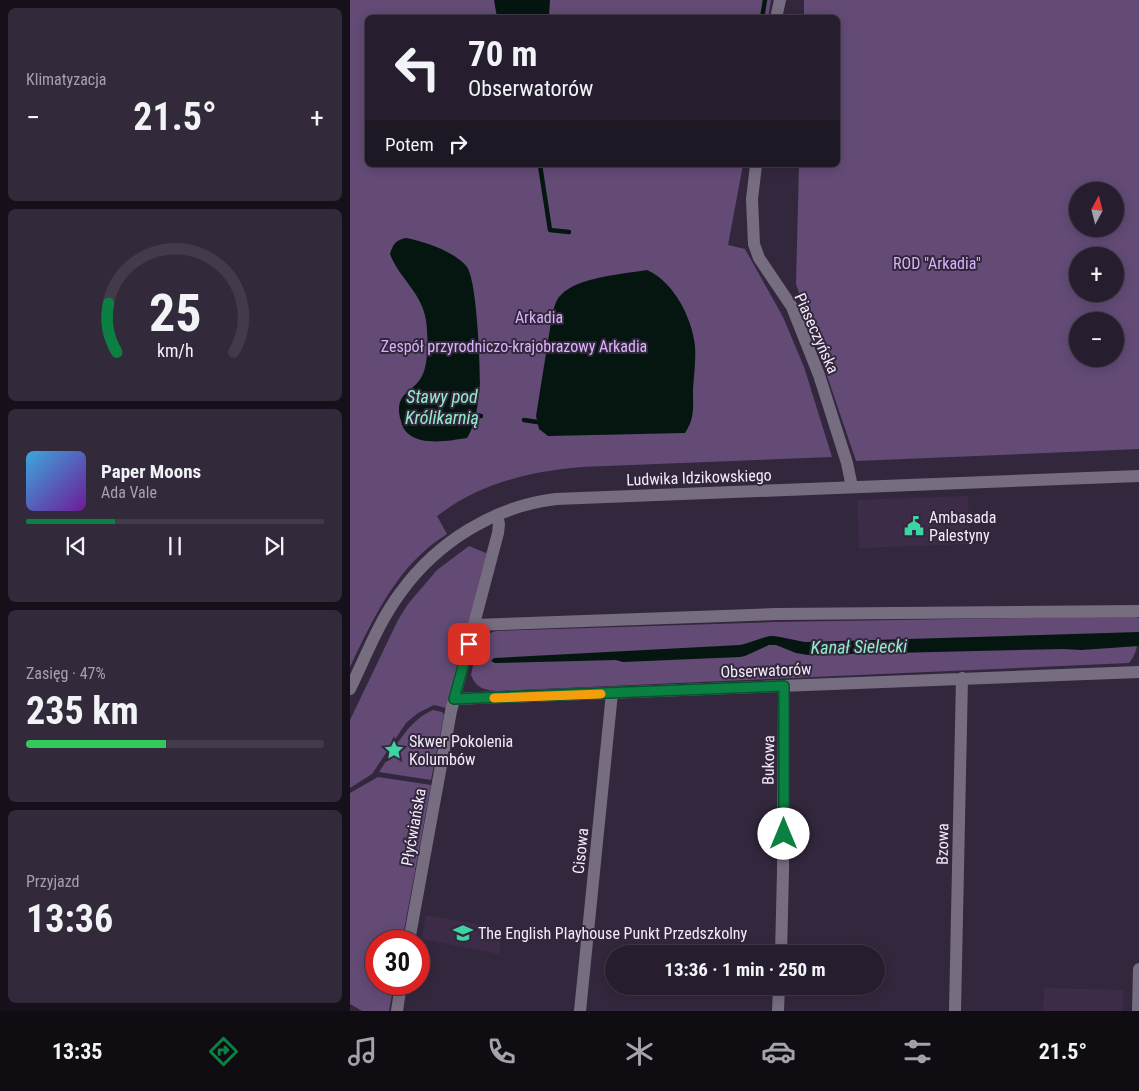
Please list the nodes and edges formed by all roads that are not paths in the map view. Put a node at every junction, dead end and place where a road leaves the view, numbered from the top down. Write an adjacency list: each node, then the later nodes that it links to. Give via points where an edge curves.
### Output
1 (780, 0): 2 (street)
2 (777, 15)
3 (756, 167): 5 (street, Piaseczyńska, via 752,199 754,244 759,258 792,307 816,367)
4 (1139, 476): 5 (street, Ludwika Idzikowskiego)
5 (852, 487): 6 (street, Ludwika Idzikowskiego, via 556,499 536,501)
6 (497, 515): 8 (street, Płyćwiańska, via 498,533); 12 (street, Ludwika Idzikowskiego, via 456,538 415,574 388,611)
7 (1139, 611): 8 (street, via 767,614)
8 (474, 625): 14 (street, Płyćwiańska)
9 (1139, 672): 10 (street, Obserwatorów)
10 (962, 678): 11 (street, Obserwatorów); 23 (street, Bzowa)
11 (784, 686): 13 (street, Obserwatorów); 16 (street, Bukowa)
12 (350, 689)
13 (612, 693): 14 (street, Obserwatorów); 21 (street, Cisowa)
14 (454, 699): 15 (street, Płyćwiańska)
15 (411, 930)
16 (781, 945)
17 (1139, 970): 24 (street)
18 (399, 995): 20 (street)
19 (779, 995): 22 (street)
20 (397, 1011)
21 (580, 1011)
22 (778, 1011)
23 (955, 1011)
24 (1138, 1011)

